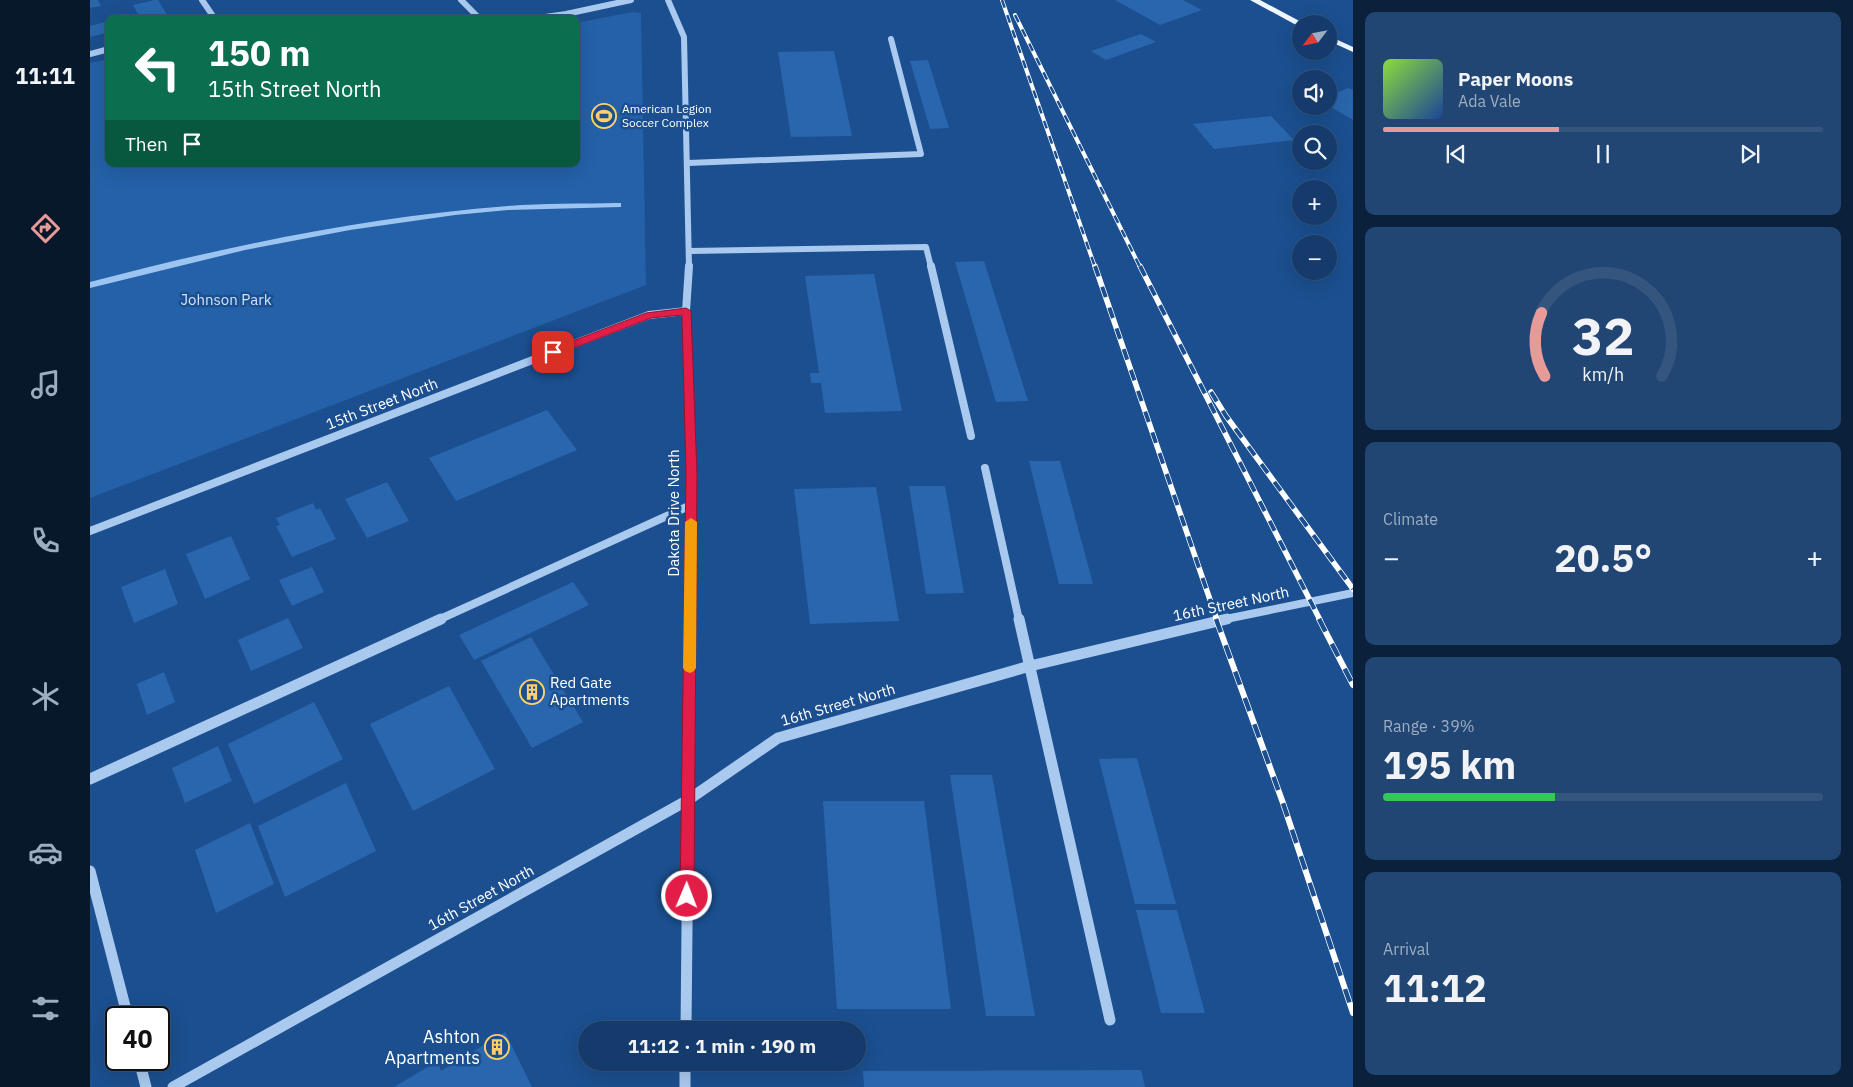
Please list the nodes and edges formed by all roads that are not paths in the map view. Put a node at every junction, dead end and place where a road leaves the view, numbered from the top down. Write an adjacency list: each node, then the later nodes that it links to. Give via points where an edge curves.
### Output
1 (202, 0): 6 (street)
2 (461, 0): 7 (street)
3 (631, 0): 8 (street)
4 (668, 0): 15 (street, Dakota Drive North, via 684,37)
5 (1254, 0): 9 (main road)
6 (212, 15)
7 (476, 15)
8 (559, 15)
9 (1292, 19)
10 (891, 39): 15 (street, via 921,154)
11 (1338, 42): 13 (main road)
12 (105, 50): 14 (street)
13 (1353, 50)
14 (90, 54)
15 (688, 162): 16 (street, Dakota Drive North)
16 (690, 251): 17 (street, Dakota Drive North); 18 (street, via 926,247)
17 (686, 311): 20 (street, Dakota Drive North); 21 (street, 15th Street North, via 649,315)
18 (971, 436)
19 (984, 468): 23 (street)
20 (691, 505): 24 (street); 25 (street, Dakota Drive North)
21 (90, 532)
22 (1353, 593): 23 (street, 16th Street North, via 1217,621)
23 (1030, 666): 25 (street, 16th Street North, via 778,738); 28 (street)
24 (90, 779)
25 (688, 800): 29 (street, Dakota Drive North); 33 (street, 16th Street North)
26 (90, 871): 27 (street)
27 (125, 1006)
28 (1110, 1020)
29 (686, 1021)
30 (142, 1071): 32 (street)
31 (685, 1071): 34 (street)
32 (146, 1087)
33 (173, 1087)
34 (685, 1087)

